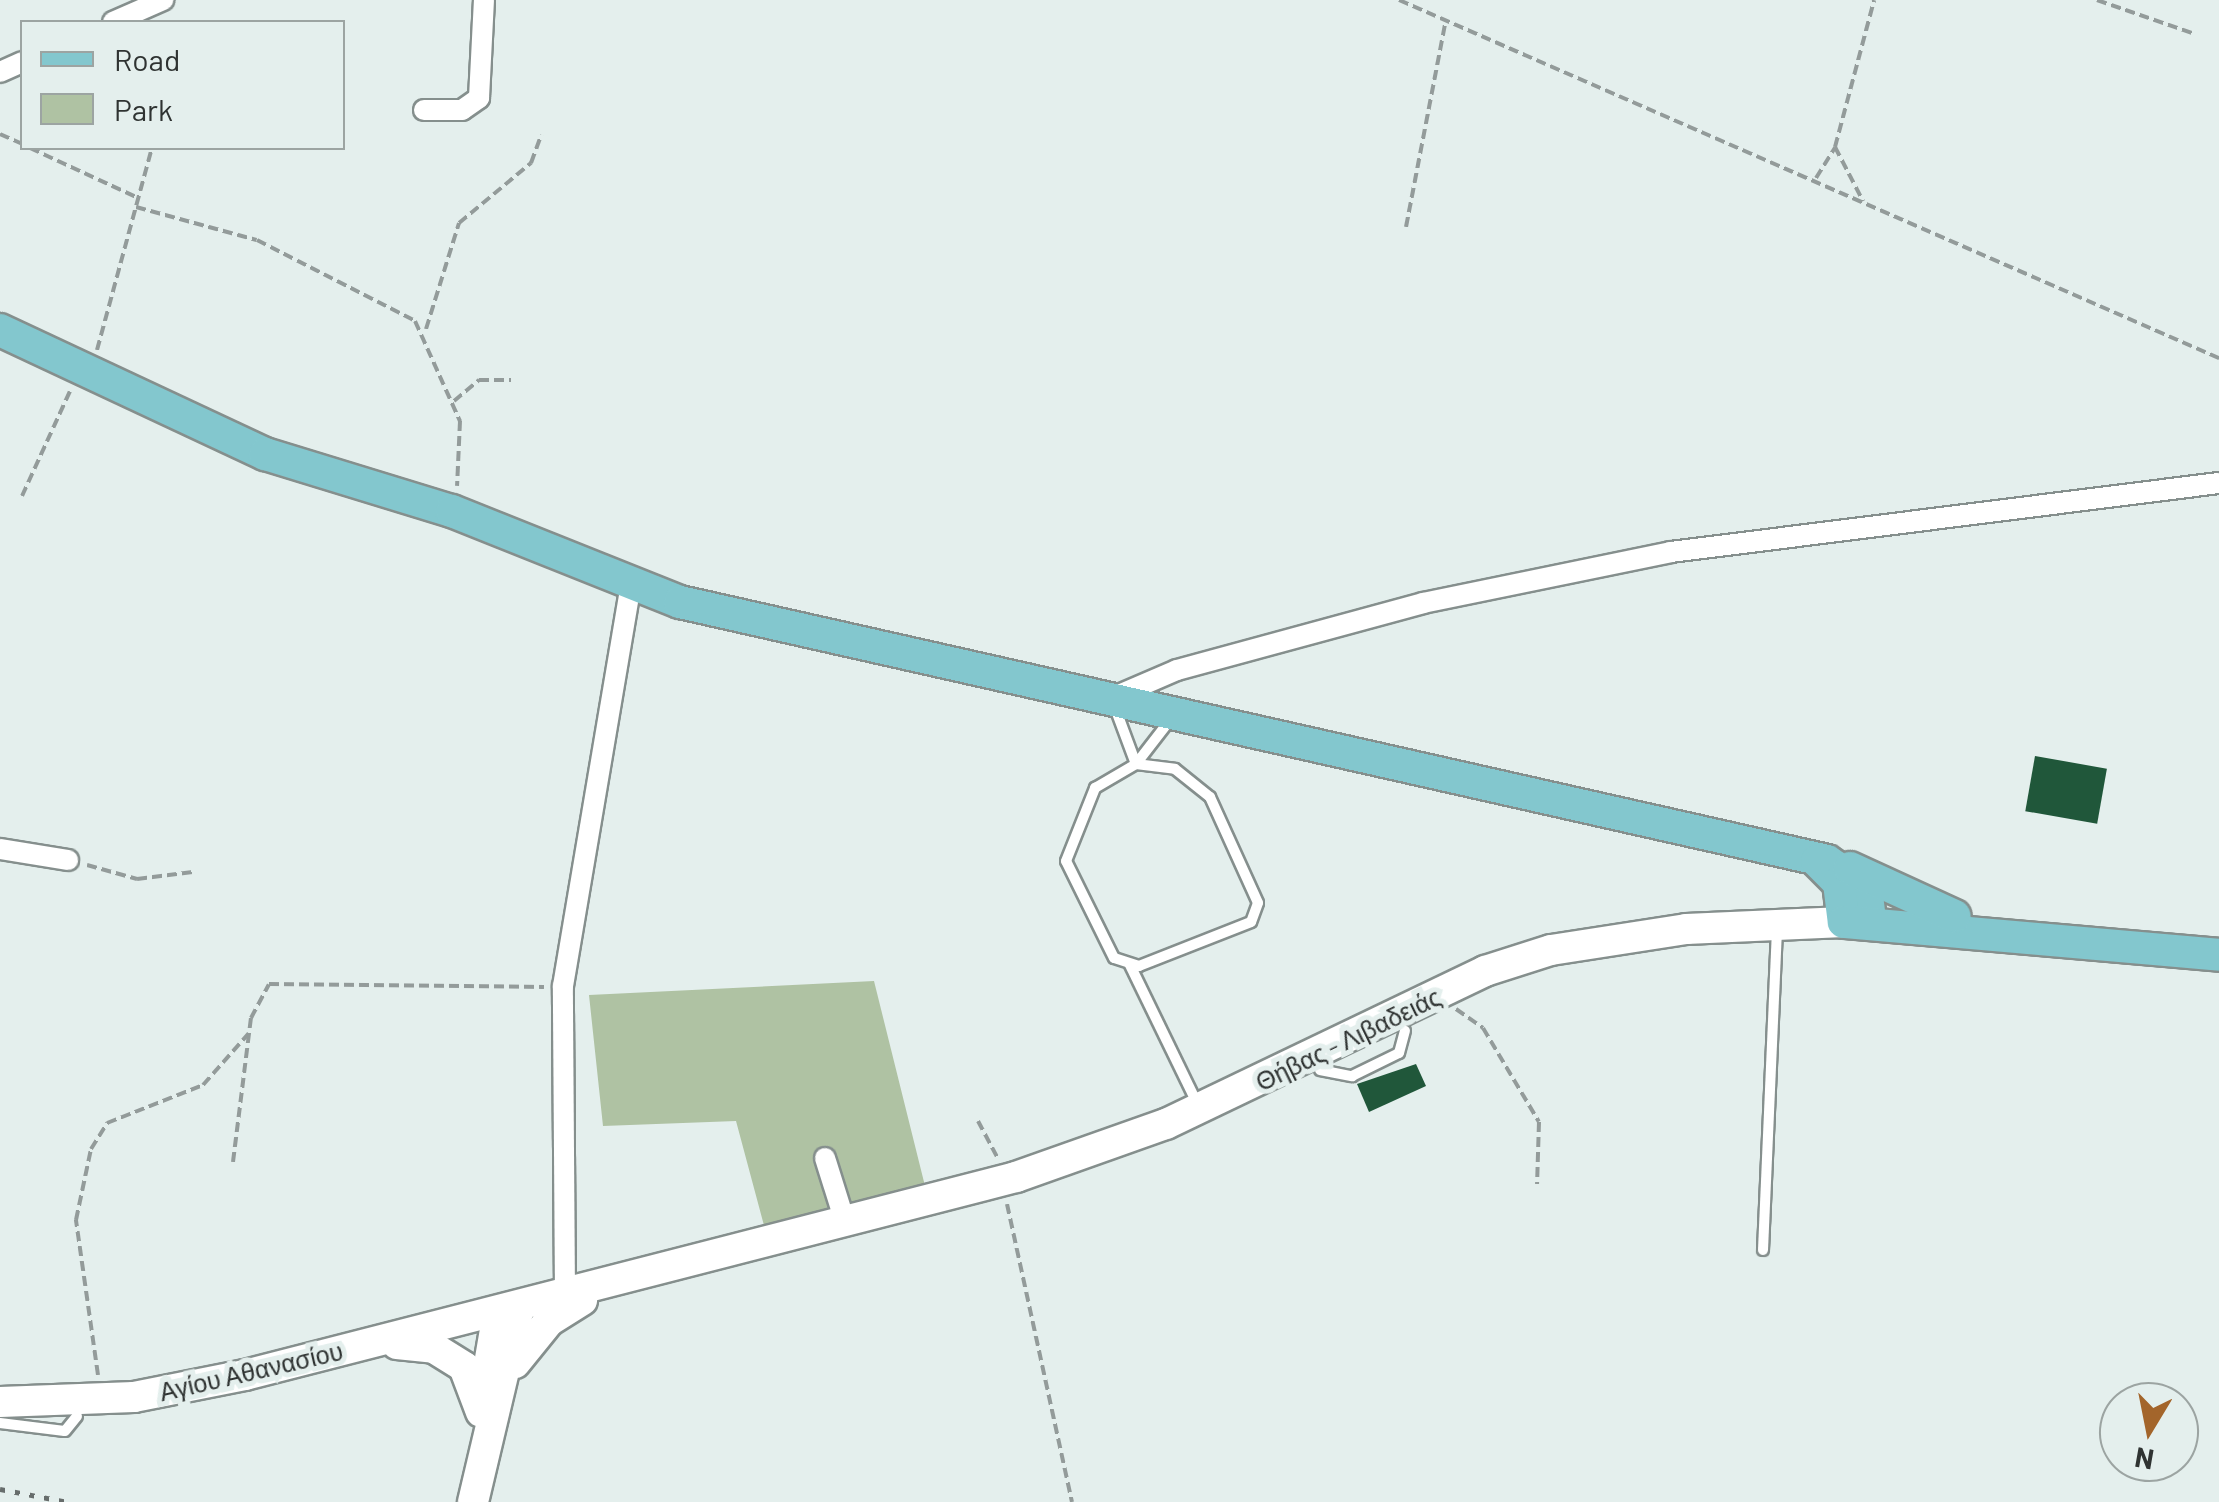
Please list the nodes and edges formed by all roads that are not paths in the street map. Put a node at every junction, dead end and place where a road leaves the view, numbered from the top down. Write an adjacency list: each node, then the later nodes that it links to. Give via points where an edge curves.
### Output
1 (163, 0): 3 (street)
2 (484, 0): 4 (street, via 479,98 462,110)
3 (118, 20)
4 (424, 110)
5 (0, 330): 7 (main road, via 292,465 452,511)
6 (2219, 483): 8 (street, via 1671,552 1423,603 1178,670)
7 (631, 582): 8 (main road, via 734,619); 26 (street, via 563,986)
8 (1112, 698): 9 (main road); 10 (lane)
9 (1177, 711): 10 (lane); 13 (main road, via 1554,806)
10 (1136, 764): 18 (lane, via 1095,788 1066,861 1114,958); 18 (lane, via 1196,780 1258,902 1252,922)
11 (0, 850): 12 (street)
12 (68, 860)
13 (1826, 862): 14 (main road); 16 (main road)
14 (1857, 922): 15 (main road, Θήβας - Λιβαδειάς); 16 (main road, Θήβας - Λιβαδειάς)
15 (1777, 924): 21 (main road, Θήβας - Λιβαδειάς, via 1551,950 1435,997); 24 (lane)
16 (2003, 929): 17 (main road, Θήβας - Λιβαδειάς)
17 (2219, 956)
18 (1130, 965): 21 (lane)
19 (1405, 1031): 20 (lane, via 1399,1053 1352,1076)
20 (1320, 1070)
21 (1200, 1109): 23 (main road, Θήβας - Λιβαδειάς, via 1002,1180)
22 (825, 1158): 23 (street)
23 (845, 1222): 25 (main road, Θήβας - Λιβαδειάς)
24 (1763, 1250)
25 (634, 1279): 26 (main road, Θήβας - Λιβαδειάς); 29 (main road, via 549,1321)
26 (565, 1295): 27 (main road, Θήβας - Λιβαδειάς)
27 (509, 1309): 28 (main road, Αγίου Αθανασίου); 29 (main road); 32 (main road)
28 (349, 1348): 31 (main road, Αγίου Αθανασίου); 32 (main road, via 444,1352 473,1378)
29 (509, 1375): 34 (main road)
30 (0, 1402): 31 (main road, Αγίου Αθανασίου)
31 (90, 1408): 33 (lane, via 65,1430)
32 (481, 1412): 34 (main road)
33 (0, 1422)
34 (483, 1453): 35 (main road)
35 (473, 1502)

